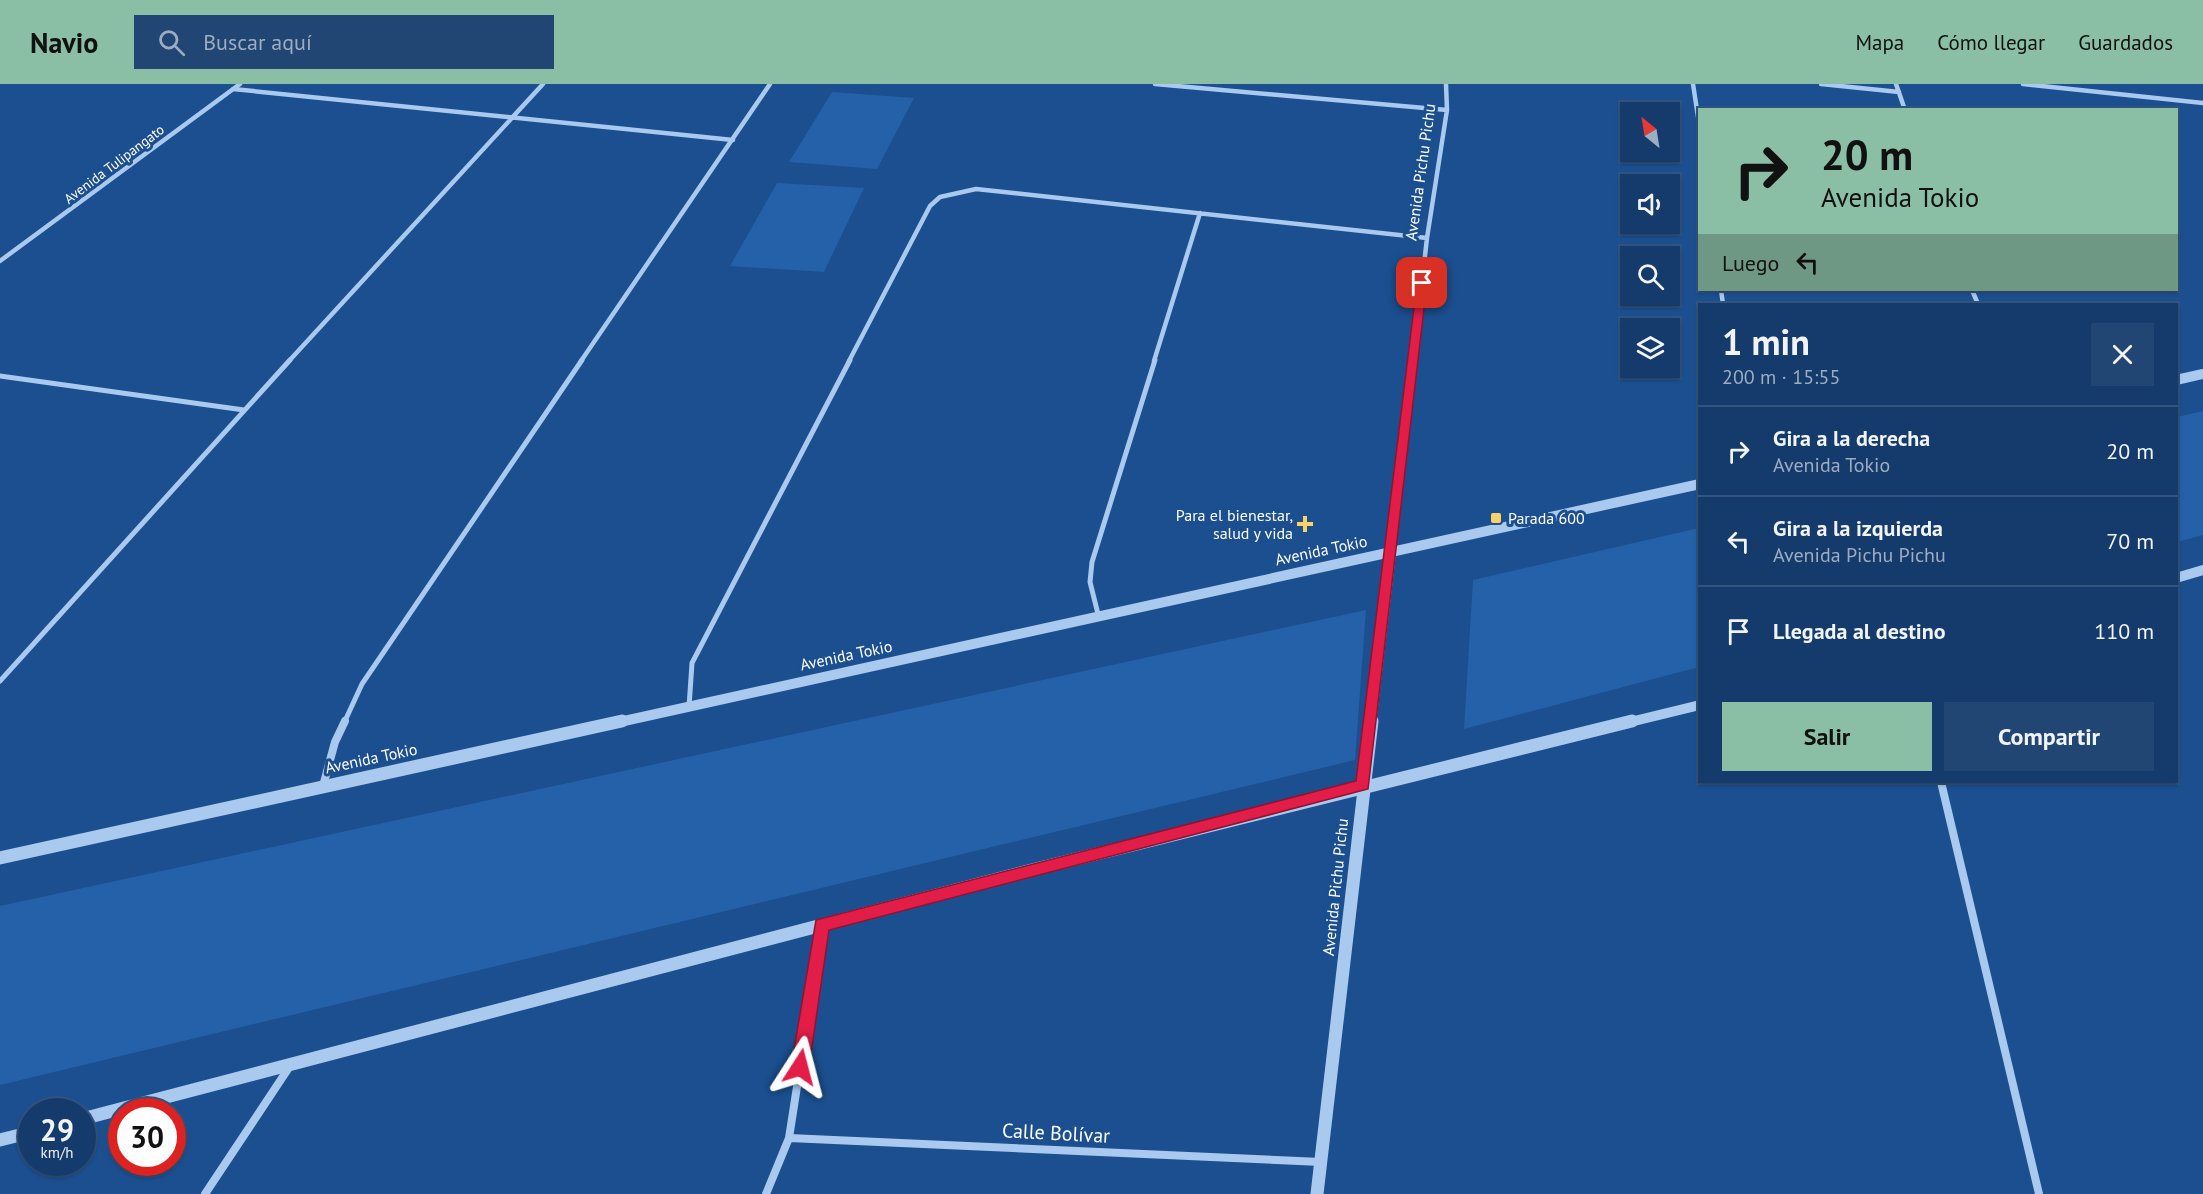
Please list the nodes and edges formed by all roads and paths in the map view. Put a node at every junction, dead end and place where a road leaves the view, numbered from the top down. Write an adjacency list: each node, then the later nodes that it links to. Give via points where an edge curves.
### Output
1 (240, 84): 10 (street, Avenida Tulipangato)
2 (543, 84): 16 (street)
3 (770, 84): 17 (street)
4 (1155, 84): 14 (street)
5 (1446, 84): 14 (street, Avenida Pichu Pichu)
6 (1693, 84): 15 (street)
7 (1821, 84): 11 (street)
8 (1896, 84): 11 (street)
9 (2023, 84): 12 (street)
10 (233, 89): 16 (street); 20 (street, Avenida Tulipangato)
11 (1899, 92): 13 (street)
12 (2203, 103)
13 (1904, 108)
14 (1447, 110): 19 (street, Avenida Pichu Pichu)
15 (1698, 117)
16 (512, 119): 17 (street); 24 (street)
17 (733, 140): 35 (street, via 362,684 335,742)
18 (1200, 213): 19 (street); 29 (street, via 1092,562 1090,582); 32 (street, via 976,189 940,197 930,206 692,663)
19 (1427, 238): 26 (street, Avenida Pichu Pichu)
20 (0, 261)
21 (2203, 374): 23 (street)
22 (0, 376): 24 (street)
23 (2178, 380)
24 (244, 410): 30 (street)
25 (1698, 484): 26 (street, Avenida Tokio)
26 (1391, 553): 29 (street, Avenida Tokio); 34 (street, Avenida Pichu Pichu)
27 (2203, 570): 28 (street)
28 (2178, 577)
29 (1099, 618): 32 (street, Avenida Tokio)
30 (0, 681)
31 (1698, 705): 34 (street)
32 (689, 708): 35 (street, Avenida Tokio)
33 (1941, 783): 47 (street)
34 (1363, 785): 37 (street); 43 (street, Avenida Pichu Pichu)
35 (322, 787): 36 (street, Avenida Tokio)
36 (0, 858)
37 (822, 925): 38 (street); 41 (street)
38 (288, 1069): 39 (street); 44 (street)
39 (96, 1116)
40 (18, 1136): 42 (street)
41 (789, 1138): 43 (street, Calle Bolívar); 45 (street)
42 (0, 1140)
43 (1321, 1162): 46 (street, Avenida Pichu Pichu)
44 (205, 1194)
45 (766, 1194)
46 (1317, 1194)
47 (2039, 1194)

